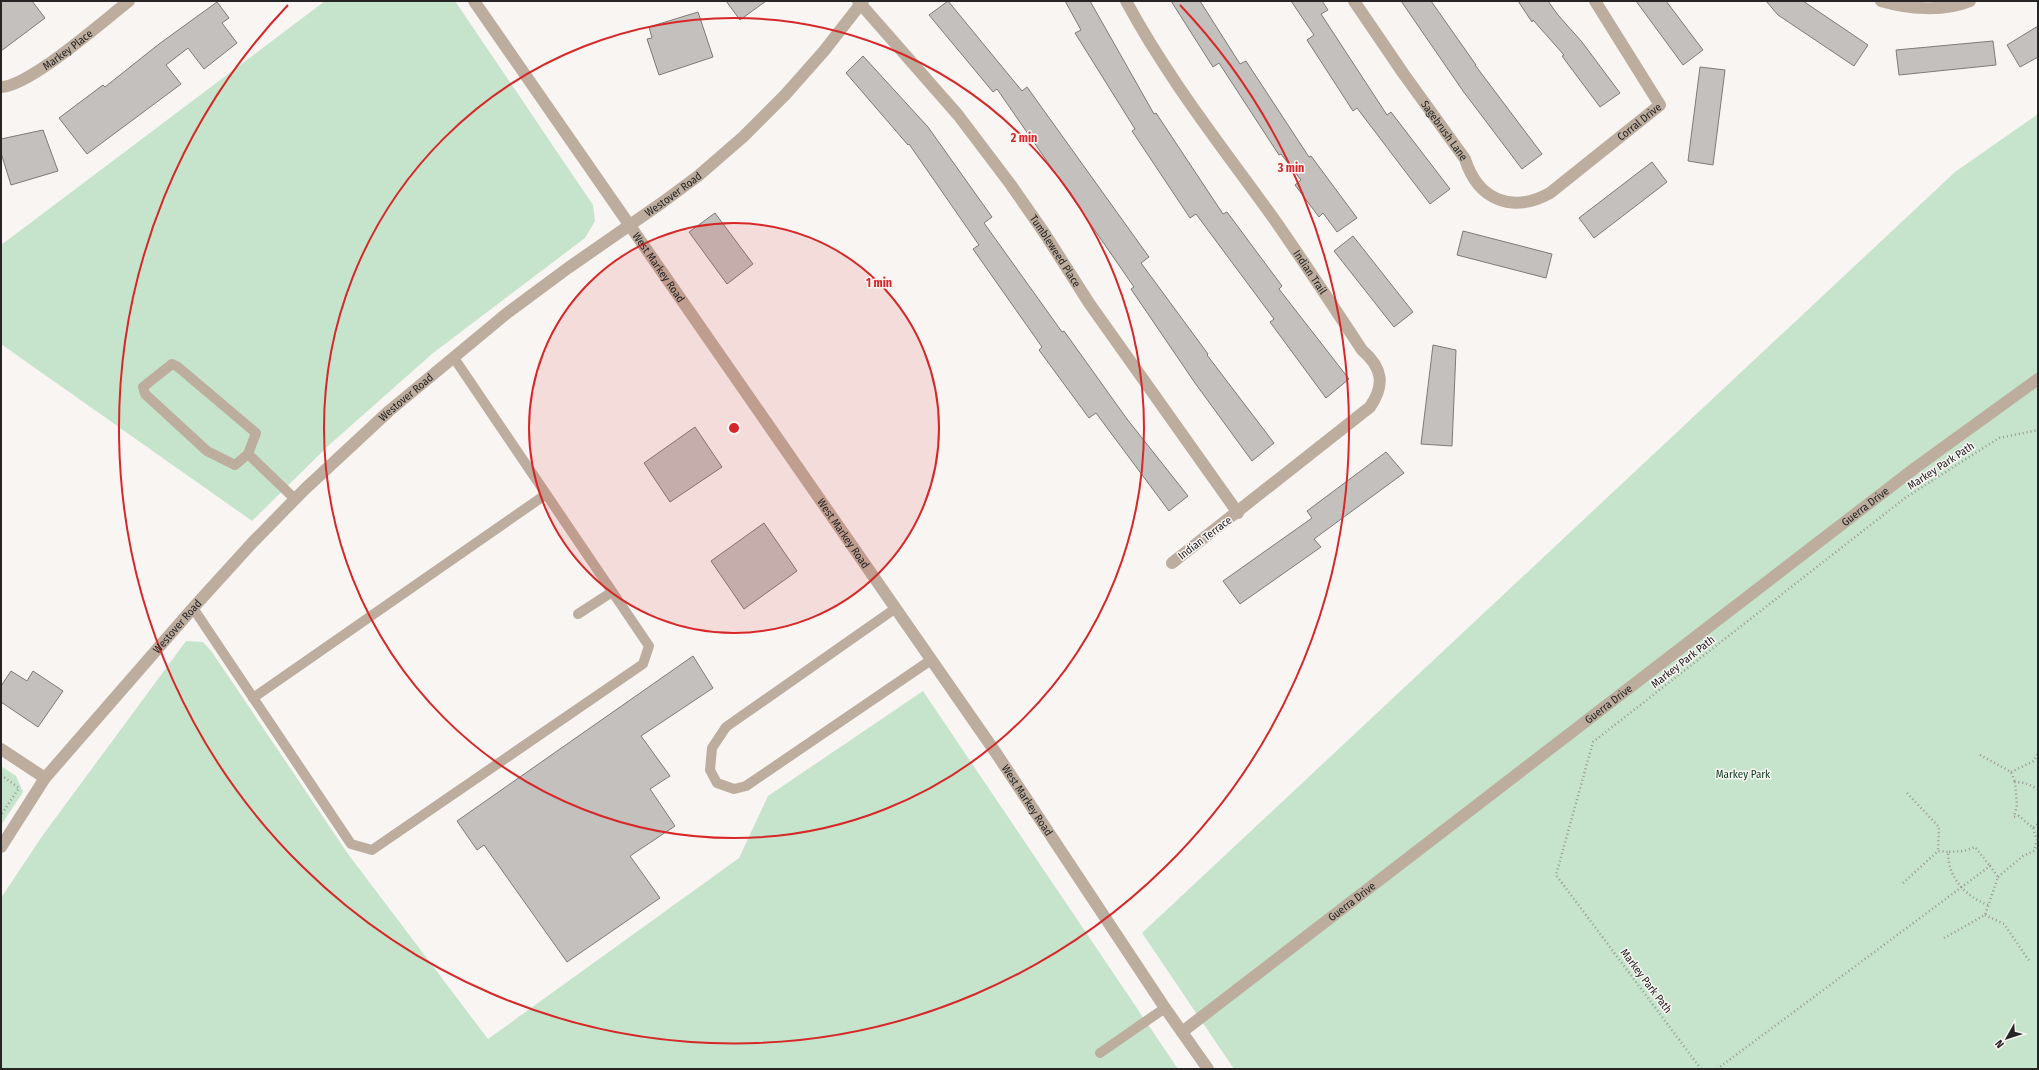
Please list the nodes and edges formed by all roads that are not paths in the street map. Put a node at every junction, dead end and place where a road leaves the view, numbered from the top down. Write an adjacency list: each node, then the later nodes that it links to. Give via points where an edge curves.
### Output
1 (129, 1): 9 (street, Markey Place, via 35,74)
2 (474, 1): 11 (street, West Markey Road)
3 (1126, 1): 17 (street, Indian Trail, via 1175,82 1362,350 1371,358 1380,378 1377,396 1370,407)
4 (1354, 1): 10 (street, Sagebrush Lane, via 1402,73 1465,159 1469,173 1478,186 1505,202 1520,204 1537,200)
5 (1595, 1): 10 (street, Corral Drive, via 1660,105)
6 (1881, 1): 7 (street, via 1915,8 1940,7)
7 (1970, 1)
8 (860, 2): 11 (street, Westover Road, via 824,51 743,137 698,176); 17 (street, Tumbleweed Place, via 953,109 1011,185 1089,303)
9 (1, 87)
10 (1560, 185)
11 (630, 225): 12 (street, Westover Road, via 506,314); 21 (street, West Markey Road)
12 (454, 358): 15 (lane); 16 (street, Westover Road, via 389,411)
13 (2038, 379): 29 (street, Guerra Drive, via 1915,468)
14 (248, 454): 14 (lane, via 256,433 178,367 172,364 143,387 145,394 208,451 234,465); 16 (lane)
15 (545, 495): 19 (lane); 24 (lane)
16 (295, 499): 20 (street, Westover Road)
17 (1238, 513): 18 (street, Indian Terrace)
18 (1172, 564)
19 (612, 592): 22 (lane); 24 (lane, via 649,646 643,664 372,850 351,844)
20 (193, 608): 24 (lane); 26 (street, Westover Road)
21 (896, 608): 23 (street, West Markey Road); 23 (lane, via 726,727 712,748 710,770 717,782 734,789 746,786)
22 (578, 614)
23 (932, 660): 28 (street, West Markey Road)
24 (254, 698)
25 (1, 749): 26 (street)
26 (45, 778): 27 (street, Westover Road)
27 (1, 847)
28 (1165, 1008): 29 (street, West Markey Road); 30 (lane)
29 (1182, 1032): 31 (street, West Markey Road)
30 (1100, 1053)
31 (1208, 1069)

